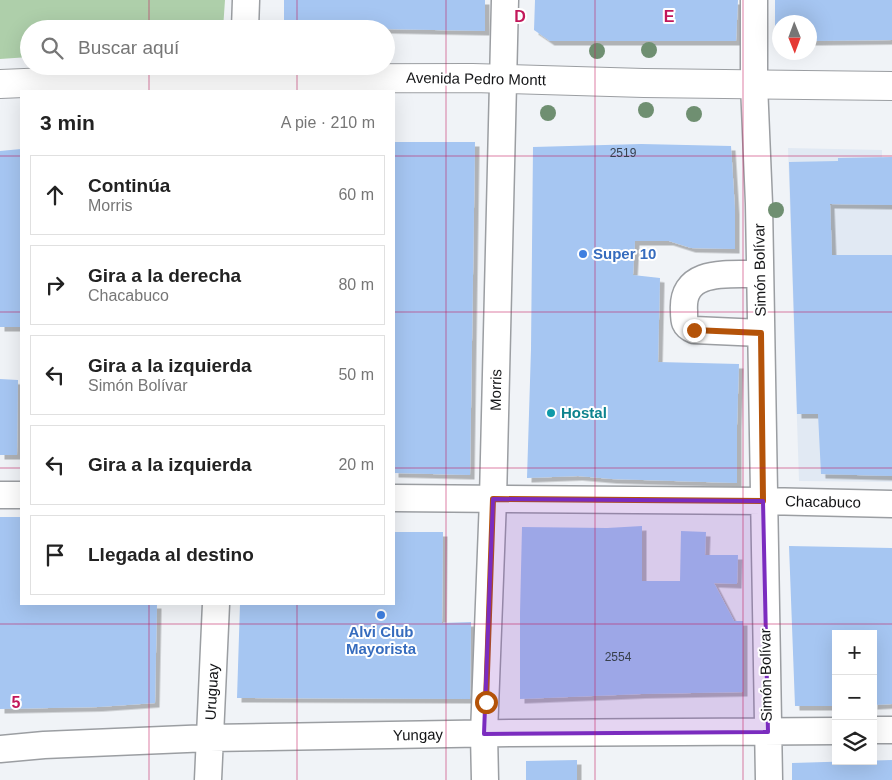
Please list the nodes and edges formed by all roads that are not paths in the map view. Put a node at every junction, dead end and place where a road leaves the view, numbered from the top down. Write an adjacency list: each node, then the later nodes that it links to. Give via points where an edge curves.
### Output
1 (246, 0): 4 (street)
2 (505, 0): 6 (street, Morris)
3 (754, 0): 8 (street, Simón Bolívar)
4 (245, 20)
5 (242, 78): 6 (main road, Avenida Pedro Montt); 7 (main road, Avenida Pedro Montt)
6 (504, 79): 8 (main road, Avenida Pedro Montt); 15 (street, Morris)
7 (0, 84)
8 (754, 84): 9 (main road, Avenida Pedro Montt); 10 (street, Simón Bolívar)
9 (892, 86)
10 (760, 274): 11 (street, Simón Bolívar); 11 (street, via 710,275 692,283 684,307 688,328)
11 (761, 333): 16 (street, Simón Bolívar)
12 (0, 494): 13 (street)
13 (20, 495)
14 (395, 498): 15 (street, Chacabuco)
15 (493, 499): 16 (street, Chacabuco); 23 (street, Morris)
16 (763, 501): 17 (street, Chacabuco); 22 (street, Simón Bolívar)
17 (892, 504)
18 (216, 605): 24 (street, Uruguay)
19 (877, 730): 20 (street)
20 (892, 730)
21 (832, 731): 22 (street, Yungay)
22 (768, 732): 23 (street, Yungay); 28 (street, Simón Bolívar)
23 (484, 734): 24 (street, Yungay); 27 (street, Morris)
24 (210, 738): 25 (street, Yungay); 26 (street, Uruguay)
25 (0, 749)
26 (208, 780)
27 (484, 780)
28 (769, 780)

